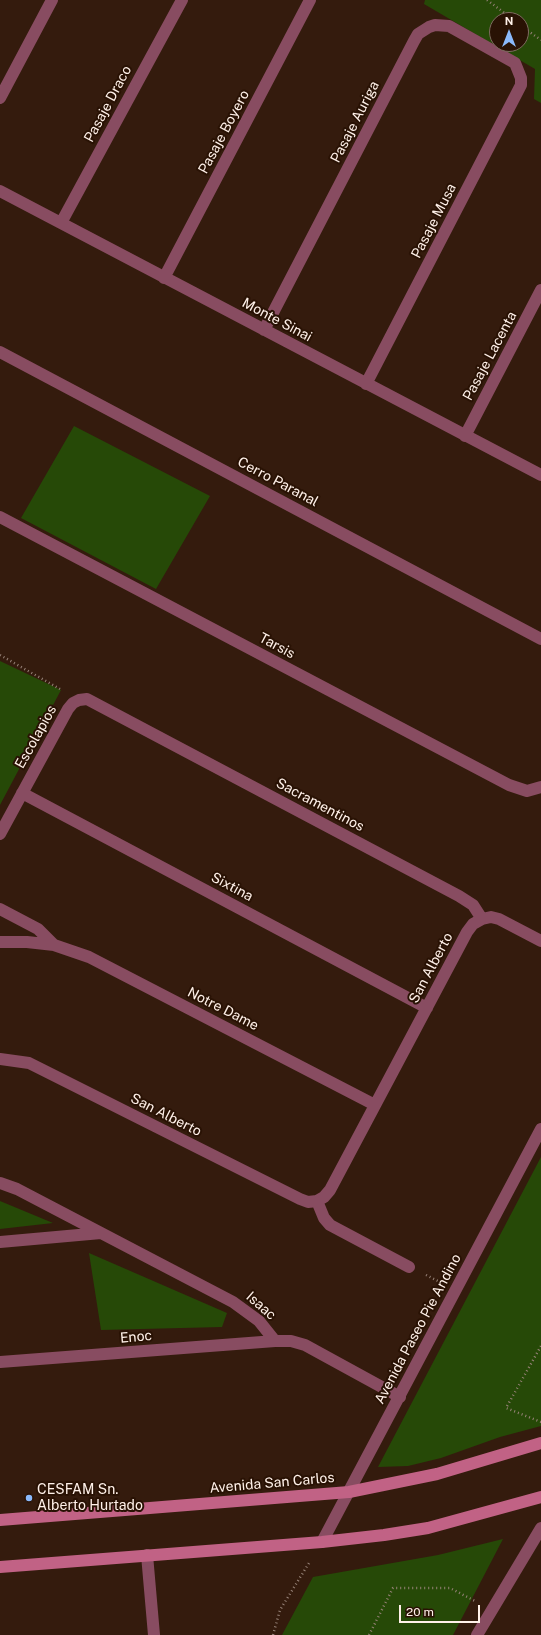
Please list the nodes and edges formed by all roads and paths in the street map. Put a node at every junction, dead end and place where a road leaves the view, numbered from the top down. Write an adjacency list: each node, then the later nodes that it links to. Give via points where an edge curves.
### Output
1 (52, 0): 9 (street)
2 (182, 0): 11 (street, Pasaje Draco)
3 (310, 0): 12 (street, Pasaje Boyero)
4 (487, 0): 5 (path)
5 (503, 12)
6 (529, 32): 7 (path)
7 (541, 40)
8 (520, 71): 14 (street, Pasaje Auriga, via 508,58 449,26 435,25 418,34); 16 (street, Pasaje Musa, via 518,92)
9 (0, 98)
10 (0, 191): 11 (street, Monte Sinai)
11 (61, 223): 12 (street, Monte Sinai)
12 (164, 278): 14 (street, Monte Sinai)
13 (541, 290): 17 (street, Pasaje Lacenta)
14 (264, 330): 16 (street, Monte Sinai)
15 (0, 352): 20 (street, Cerro Paranal)
16 (366, 384): 17 (street, Monte Sinai)
17 (465, 436): 18 (street, Monte Sinai)
18 (541, 475)
19 (0, 517): 23 (street, Tarsis, via 509,785 527,791)
20 (541, 639)
21 (0, 655): 22 (path)
22 (79, 700): 24 (street, Escolapios, via 72,703 68,709); 27 (street, Sacramentinos, via 87,699 94,702 459,896 473,905)
23 (541, 787)
24 (22, 793): 25 (street, Escolapios); 31 (street, Sixtina)
25 (0, 834)
26 (0, 908): 30 (street, Notre Dame, via 38,929)
27 (482, 919): 29 (street, via 499,919); 31 (street, San Alberto, via 468,932)
28 (0, 942): 30 (street, Notre Dame)
29 (541, 942)
30 (54, 945): 33 (street, Notre Dame, via 89,957)
31 (427, 1008): 33 (street, San Alberto)
32 (0, 1059): 36 (street, San Alberto, via 29,1063 300,1199 308,1202)
33 (375, 1105): 36 (street, San Alberto, via 330,1190)
34 (541, 1129): 43 (street, Avenida Paseo Pie Andino)
35 (0, 1183): 37 (street, Isaac, via 18,1189)
36 (317, 1201): 39 (street, via 330,1225)
37 (101, 1233): 38 (street); 40 (street, Isaac, via 247,1310)
38 (0, 1242)
39 (409, 1267)
40 (275, 1341): 42 (street, Enoc); 43 (street, Isaac, via 291,1341 305,1345)
41 (541, 1346): 44 (path, via 506,1408)
42 (0, 1362)
43 (400, 1397): 46 (street, Avenida Paseo Pie Andino)
44 (541, 1422)
45 (541, 1443): 46 (main road, Avenida San Carlos, via 437,1474)
46 (349, 1492): 48 (main road, Avenida San Carlos); 50 (street, Avenida Paseo Pie Andino)
47 (541, 1497): 50 (main road, via 428,1528)
48 (0, 1520)
49 (541, 1528): 53 (street)
50 (322, 1542): 51 (main road); 55 (path, via 280,1610)
51 (147, 1555): 52 (main road); 54 (street)
52 (0, 1567)
53 (492, 1610): 56 (path, via 450,1588 393,1588); 57 (street)
54 (154, 1635)
55 (273, 1635)
56 (369, 1635)
57 (478, 1635)

